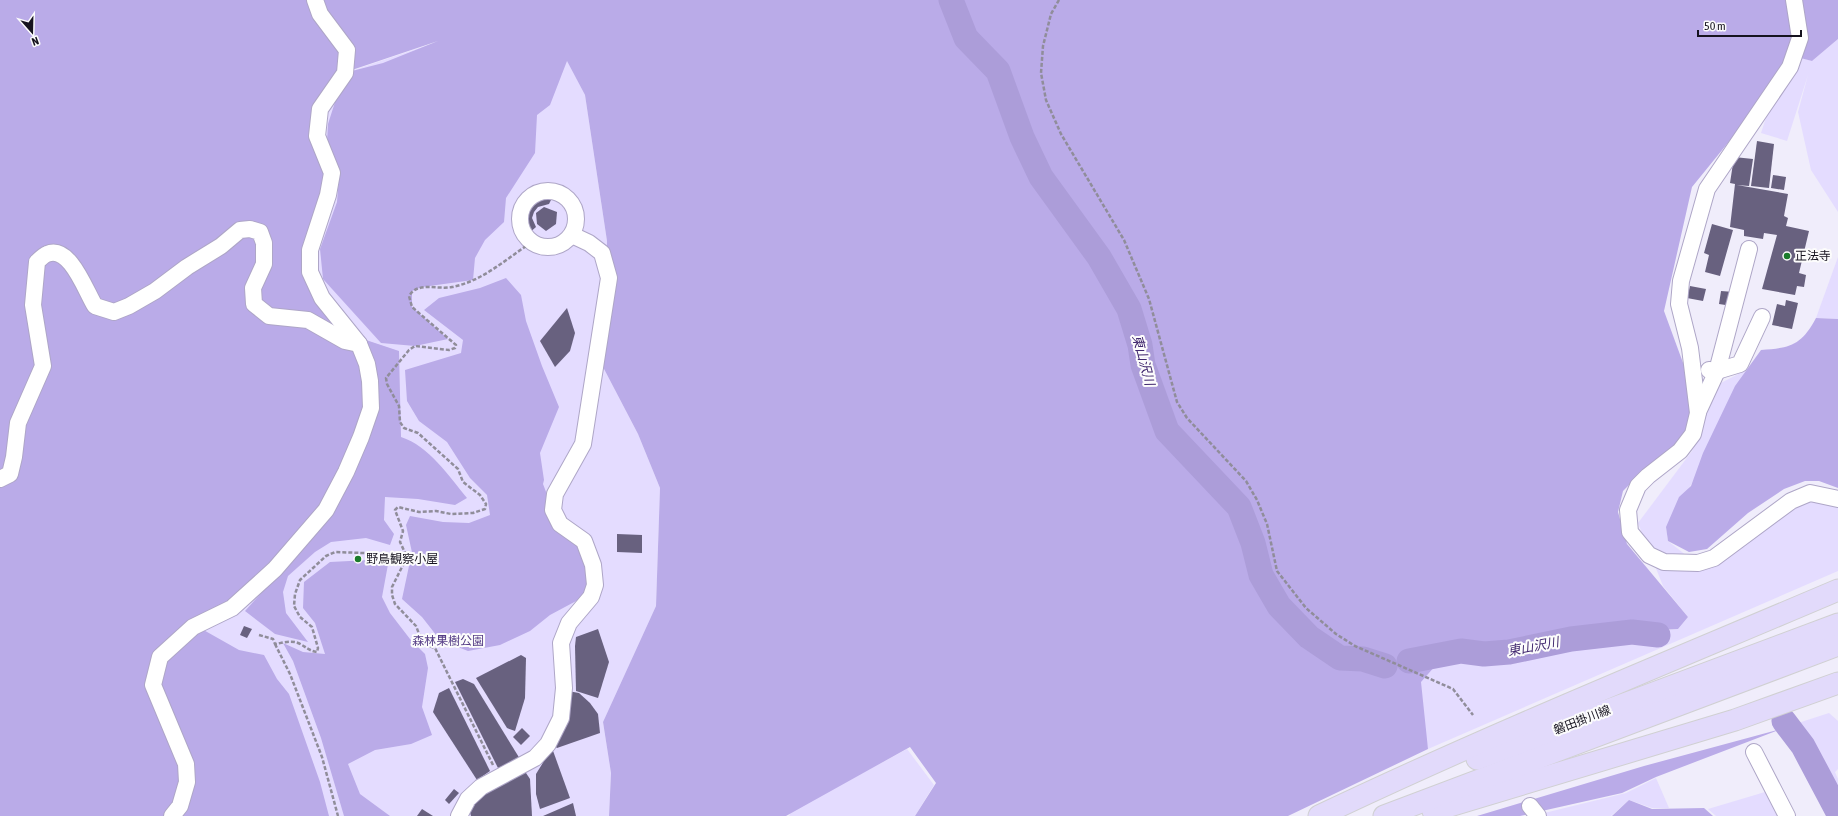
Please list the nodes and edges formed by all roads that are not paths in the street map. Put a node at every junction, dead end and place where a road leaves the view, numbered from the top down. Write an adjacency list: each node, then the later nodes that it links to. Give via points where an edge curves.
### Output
1 (315, 0): 6 (street, via 320,14 347,50 345,73 320,109 317,136 332,173 328,195 310,250 310,272 322,298)
2 (1794, 0): 7 (street, via 1800,38 1790,67 1707,189 1681,281 1679,304)
3 (572, 235): 3 (street, via 564,243 554,247 542,247 532,242 524,234 520,224 520,213 524,203 532,195 543,191 554,191 564,195 572,203 576,213 576,225); 18 (street, via 589,243 602,254 609,278 583,444 555,494 553,510 560,524 584,541 593,565 595,584 591,597 569,623 561,643 564,688 561,718 548,744 530,761 481,787 468,799)
4 (1749, 249): 8 (street)
5 (1762, 318): 8 (street, via 1740,364)
6 (359, 344): 10 (street, via 345,340 308,320 269,316 254,304 253,288 264,264 264,243 260,232 250,229 240,230 221,246 155,290 114,312 95,306 74,267 64,255 47,254 38,262 33,305 43,366 18,423 10,474); 17 (street, via 367,364 371,408 346,472 326,510 275,569 232,608 193,627 160,656 153,685 186,764 187,782 180,806)
7 (1694, 368): 8 (street); 9 (street)
8 (1717, 372): 9 (street)
9 (1698, 413): 11 (street, via 1693,434 1680,451 1638,486 1628,510 1630,532 1649,555 1664,562 1698,563 1714,558 1791,501 1810,493)
10 (0, 479)
11 (1838, 499)
12 (1838, 590): 19 (main road, via 1385,784)
13 (1838, 624): 20 (main road, 磐田掛川線)
14 (1838, 645): 21 (main road, 磐田掛川線)
15 (1838, 683): 22 (main road, via 1735,720)
16 (1754, 752): 23 (street)
17 (172, 816)
18 (459, 816)
19 (1319, 816)
20 (1325, 816)
21 (1384, 816)
22 (1418, 816)
23 (1787, 816)

